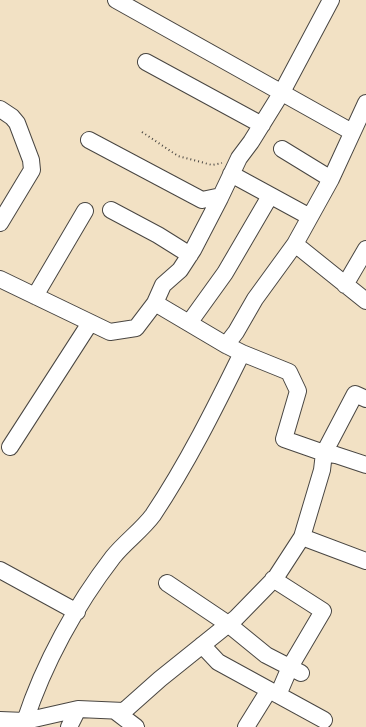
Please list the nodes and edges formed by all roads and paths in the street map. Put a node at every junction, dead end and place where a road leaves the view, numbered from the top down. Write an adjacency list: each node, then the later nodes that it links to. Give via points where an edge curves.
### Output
1 (116, 0): 4 (street)
2 (331, 0): 4 (street)
3 (146, 62): 7 (street)
4 (282, 92): 7 (street); 9 (street)
5 (366, 103): 9 (street)
6 (1, 113): 20 (street, via 12,117 17,123 32,160 32,170)
7 (262, 125): 12 (street)
8 (142, 132): 12 (path, via 178,156 212,166)
9 (352, 132): 14 (street)
10 (89, 140): 15 (street, via 202,200)
11 (282, 149): 14 (street)
12 (239, 158): 13 (street)
13 (232, 174): 15 (street); 16 (street)
14 (331, 179): 19 (street)
15 (221, 196): 23 (street)
16 (270, 196): 19 (street); 30 (street, via 225,273)
17 (111, 210): 23 (street)
18 (85, 211): 26 (street)
19 (310, 217): 21 (street)
20 (0, 223)
21 (295, 244): 25 (street); 31 (street, via 255,299)
22 (366, 249): 25 (street)
23 (190, 255): 28 (street, via 180,270 163,285)
24 (0, 279): 26 (street)
25 (345, 285): 27 (street)
26 (35, 296): 29 (street)
27 (366, 301)
28 (155, 302): 29 (street, via 136,328 110,332); 30 (street)
29 (90, 323): 34 (street)
30 (189, 323): 31 (street)
31 (226, 345): 32 (street)
32 (242, 353): 35 (street, via 289,372 298,391 284,439); 42 (street, via 204,431 152,516 114,555)
33 (365, 396): 35 (street, via 355,394)
34 (10, 448)
35 (324, 453): 36 (street); 37 (street, via 322,470)
36 (366, 466)
37 (302, 537): 38 (street); 40 (street)
38 (366, 561)
39 (0, 570): 42 (street)
40 (273, 579): 43 (street); 45 (street, via 323,610)
41 (167, 582): 43 (street)
42 (77, 612): 51 (street, via 33,696)
43 (228, 624): 44 (street); 45 (street, via 266,655)
44 (202, 645): 46 (street, via 218,662); 48 (street, via 124,711)
45 (295, 670): 46 (street)
46 (273, 692): 50 (street); 54 (street)
47 (78, 709): 48 (street); 51 (street); 52 (street)
48 (116, 711): 53 (street)
49 (0, 720): 51 (street)
50 (324, 720)
51 (25, 721)
52 (69, 727)
53 (136, 727)
54 (246, 727)

